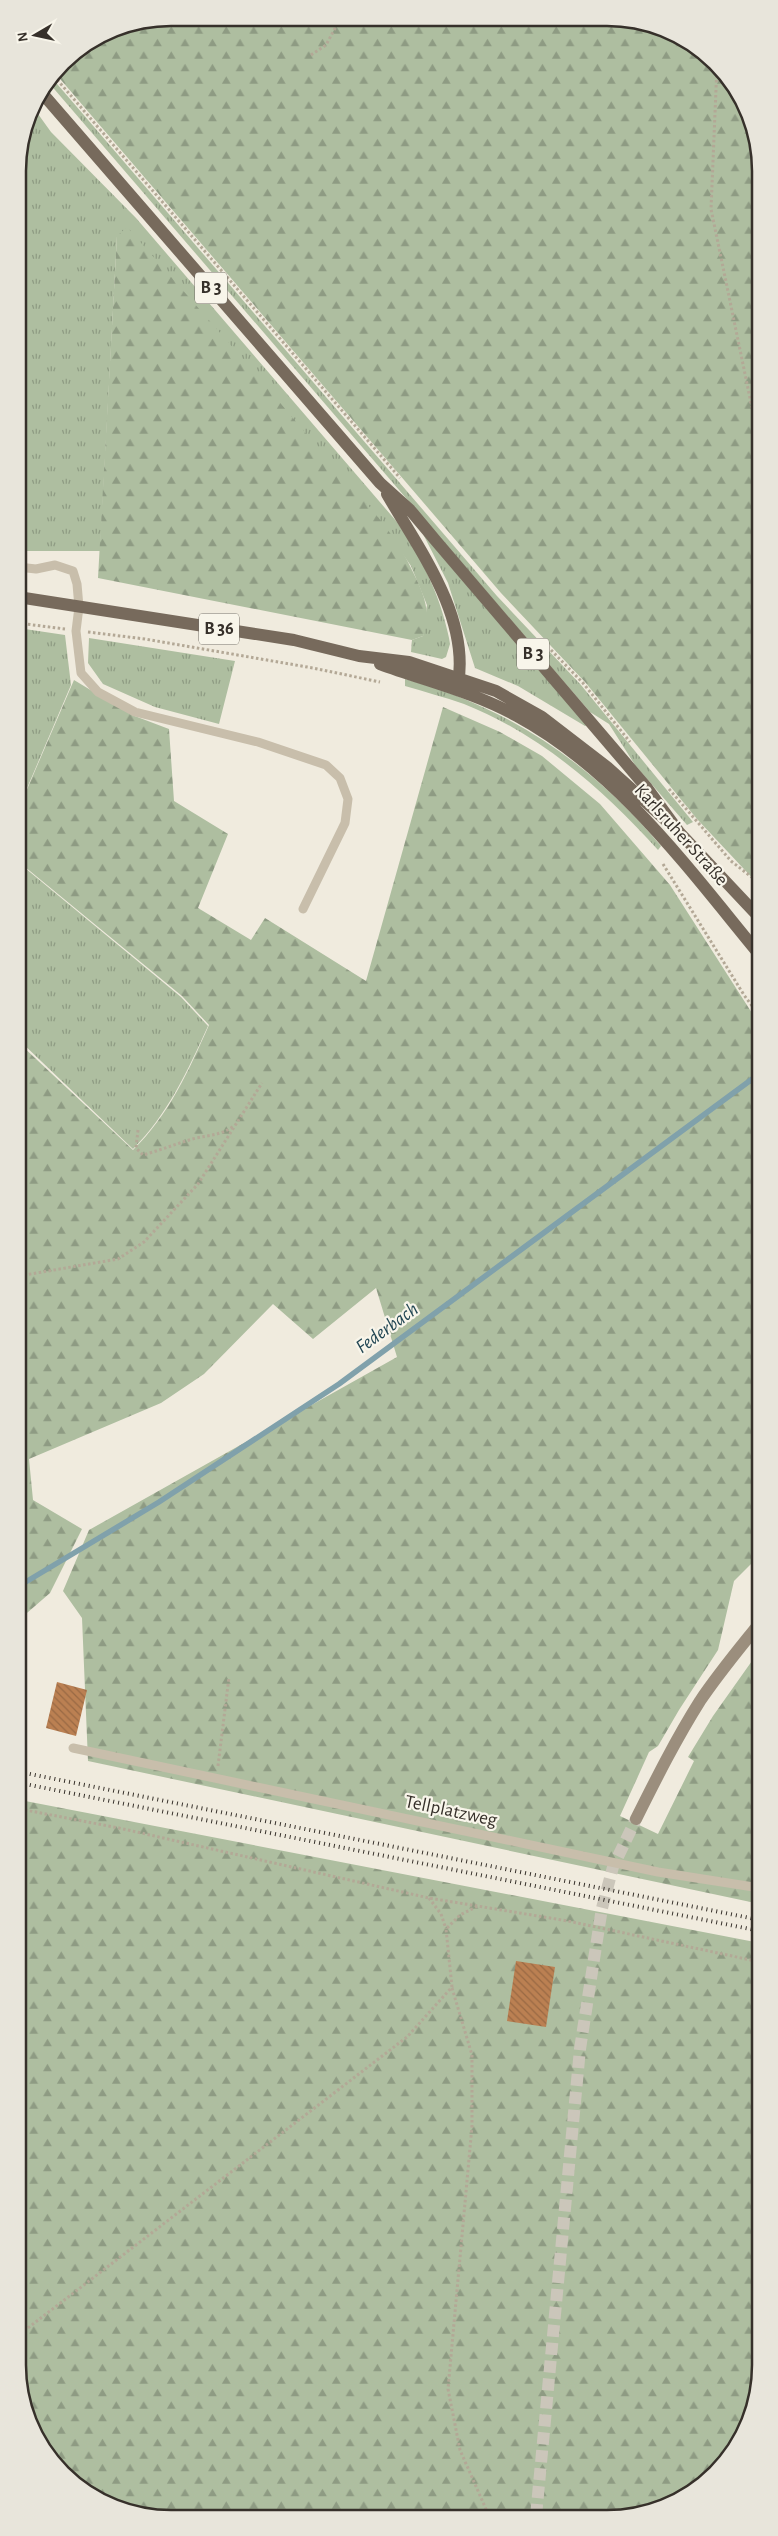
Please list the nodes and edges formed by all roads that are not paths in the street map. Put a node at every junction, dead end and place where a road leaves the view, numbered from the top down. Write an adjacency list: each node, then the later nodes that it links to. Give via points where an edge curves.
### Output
1 (47, 98): 2 (main road, B 3)
2 (380, 483): 6 (main road, B 3, via 421,548 443,593 457,643); 7 (main road, B 3, via 436,540 647,788)
3 (27, 568): 5 (lane, via 55,565 73,570)
4 (27, 598): 5 (main road, B 36)
5 (79, 607): 6 (main road, B 36, via 294,640 359,656 409,662); 8 (lane, via 76,631 81,673 98,692 135,712 258,742 326,765 340,778 348,799 346,823)
6 (458, 683): 7 (main road, B 36, via 496,691 542,717 607,768); 10 (main road, Karlsruher Straße, via 519,717 600,776 651,825)
7 (679, 832): 9 (main road, B 3)
8 (303, 909)
9 (752, 909)
10 (752, 946)
11 (751, 1633): 13 (main road, via 701,1700)
12 (72, 1748): 14 (lane, Tellplatzweg, via 658,1872)
13 (636, 1819)
14 (751, 1887)

